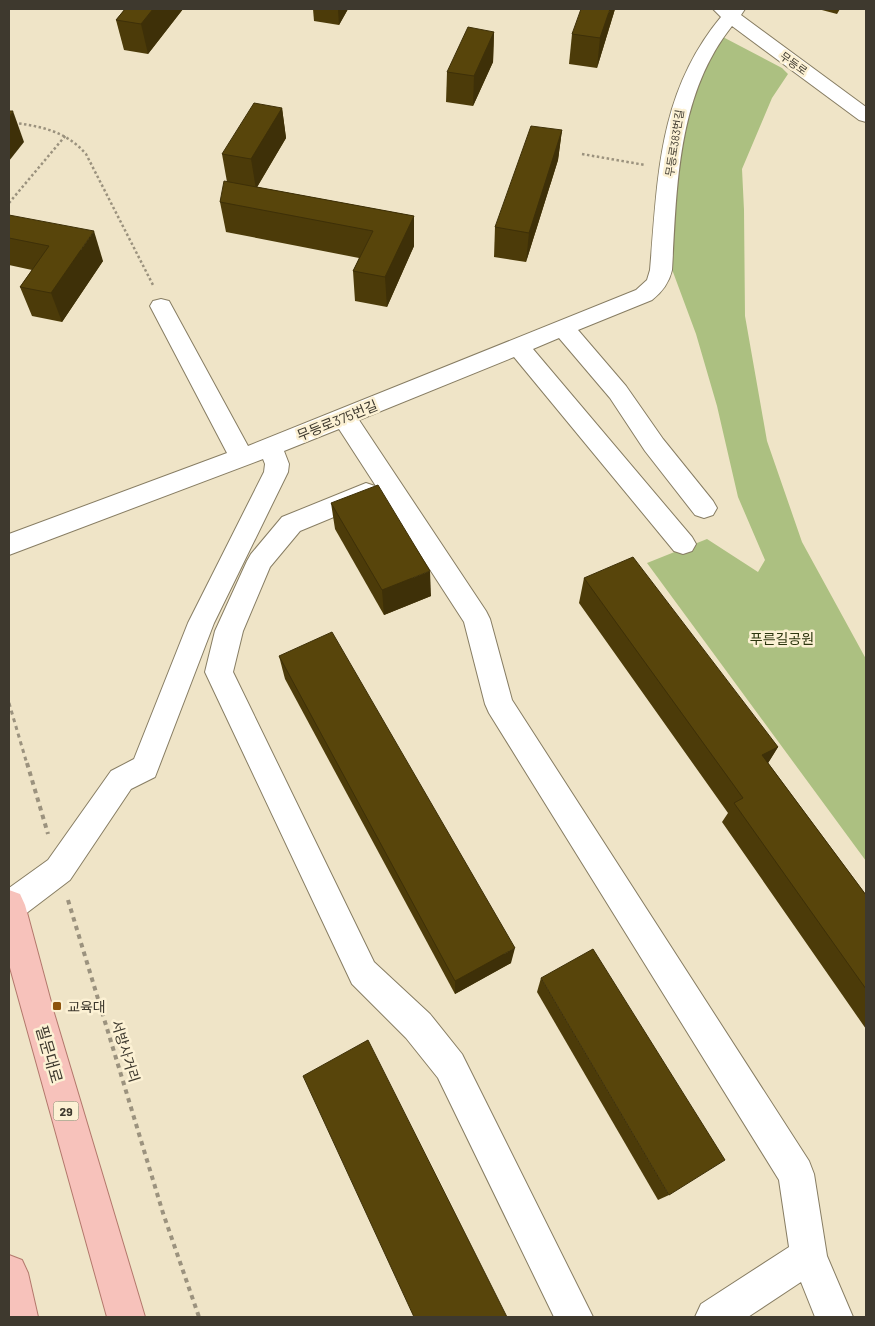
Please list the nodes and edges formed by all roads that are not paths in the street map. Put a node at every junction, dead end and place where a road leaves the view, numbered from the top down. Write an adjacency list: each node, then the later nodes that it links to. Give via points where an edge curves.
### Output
1 (730, 11): 2 (street, 무등로); 3 (street, 무등로383번길, via 706,49 684,94 676,121)
2 (866, 116)
3 (658, 282): 5 (street, 무등로375번길, via 644,295)
4 (161, 306): 9 (street)
5 (564, 329): 6 (street, 무등로375번길); 11 (street, via 618,392 654,445)
6 (519, 347): 7 (street, 무등로375번길); 12 (street)
7 (344, 417): 8 (street, 무등로375번길); 10 (street)
8 (270, 447): 9 (street, 무등로375번길); 14 (street, via 277,464 276,472 201,623 145,768 121,780 59,870)
9 (242, 458): 13 (street, 무등로375번길)
10 (388, 484): 15 (street, via 477,619 499,704 796,1174); 19 (street, via 291,524 260,562 228,631 219,672 363,973 418,1026 450,1066)
11 (704, 508)
12 (683, 544)
13 (9, 545)
14 (9, 906): 18 (main road, 필문대로 / 29)
15 (808, 1256): 20 (street); 21 (street)
16 (9, 1273): 17 (main road)
17 (19, 1317)
18 (126, 1317)
19 (574, 1317)
20 (714, 1317)
21 (834, 1317)

